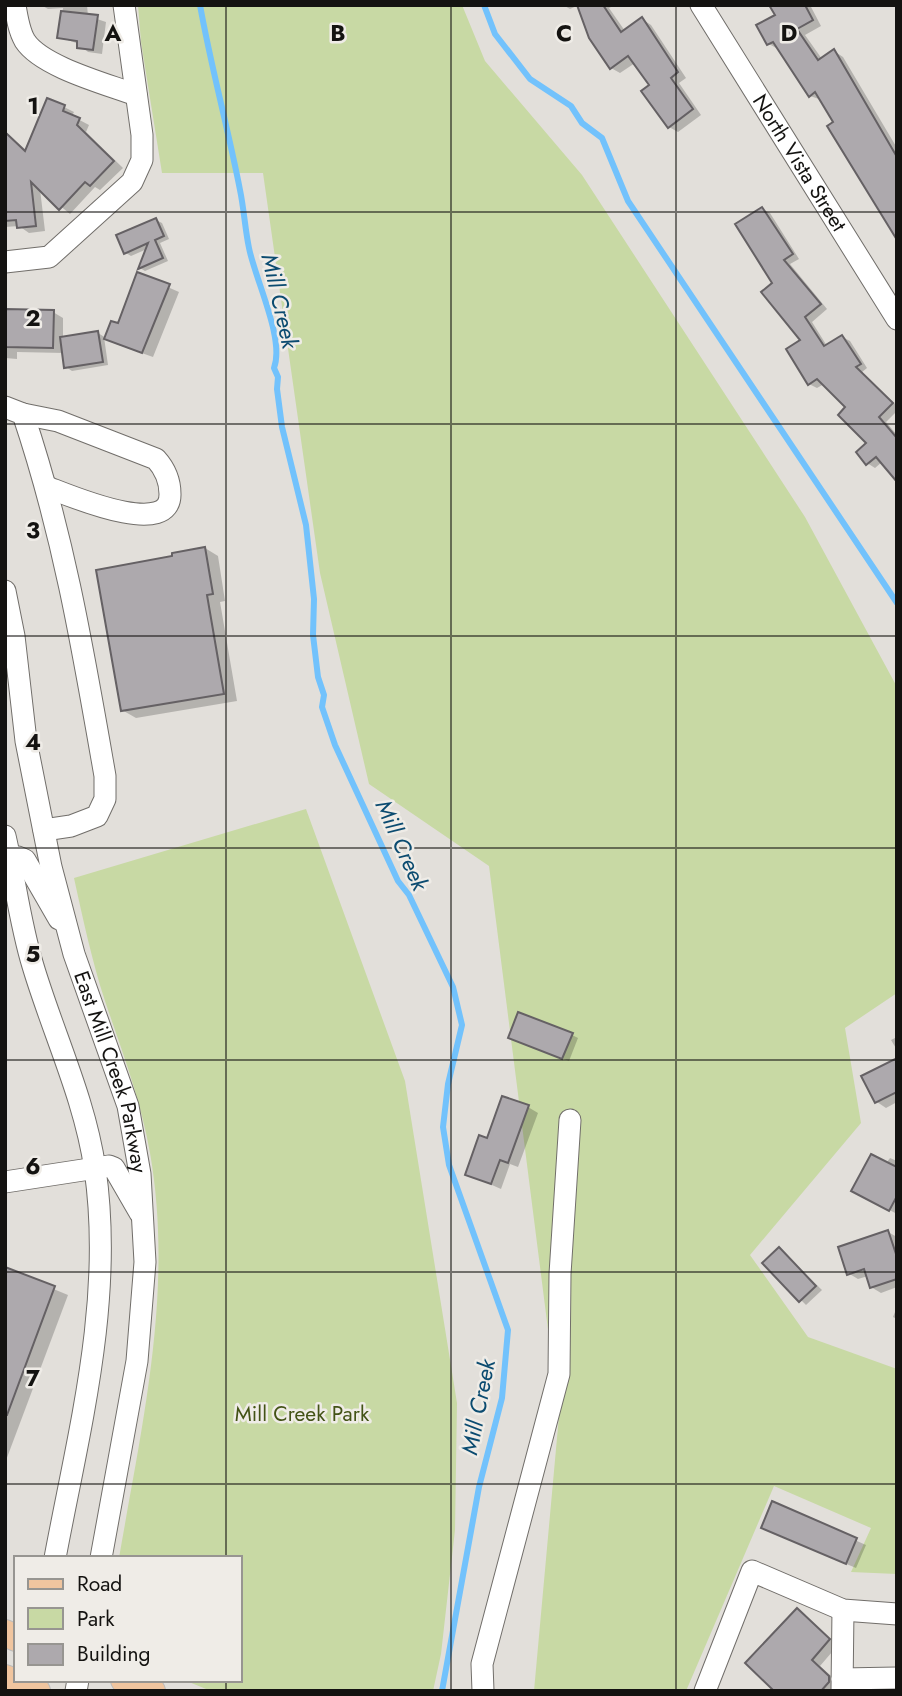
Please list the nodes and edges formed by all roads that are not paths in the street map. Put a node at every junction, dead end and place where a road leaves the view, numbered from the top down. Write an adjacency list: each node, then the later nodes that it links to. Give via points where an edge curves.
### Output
1 (15, 5): 4 (street, via 26,43 46,60)
2 (124, 5): 4 (street)
3 (701, 5): 6 (street, North Vista Street)
4 (136, 95): 5 (street, via 142,160 132,182 49,257)
5 (5, 262)
6 (897, 319)
7 (14, 411): 8 (street); 8 (street, via 58,421 156,460 165,468 170,494 169,502 159,511 135,515)
8 (47, 487): 10 (street, via 74,593 105,799 97,816)
9 (5, 591): 10 (street, East Mill Creek Parkway)
10 (44, 830): 13 (street, East Mill Creek Parkway)
11 (5, 836): 12 (street, East Mill Creek Parkway)
12 (8, 860): 13 (street, via 25,860); 15 (street, East Mill Creek Parkway, via 32,963)
13 (69, 937): 17 (street, East Mill Creek Parkway, via 128,1106 140,1174)
14 (570, 1120): 26 (street, via 559,1374 482,1664)
15 (95, 1167): 16 (street); 17 (street, via 114,1168); 18 (street, East Mill Creek Parkway, via 101,1276 94,1349)
16 (5, 1182)
17 (140, 1213): 19 (street, East Mill Creek Parkway, via 145,1262 137,1361)
18 (55, 1556)
19 (101, 1556)
20 (843, 1610): 21 (street); 24 (street); 27 (street, via 752,1571)
21 (897, 1614)
22 (897, 1678): 24 (street)
23 (129, 1682): 25 (main road)
24 (842, 1685)
25 (152, 1691)
26 (483, 1691)
27 (705, 1691)

